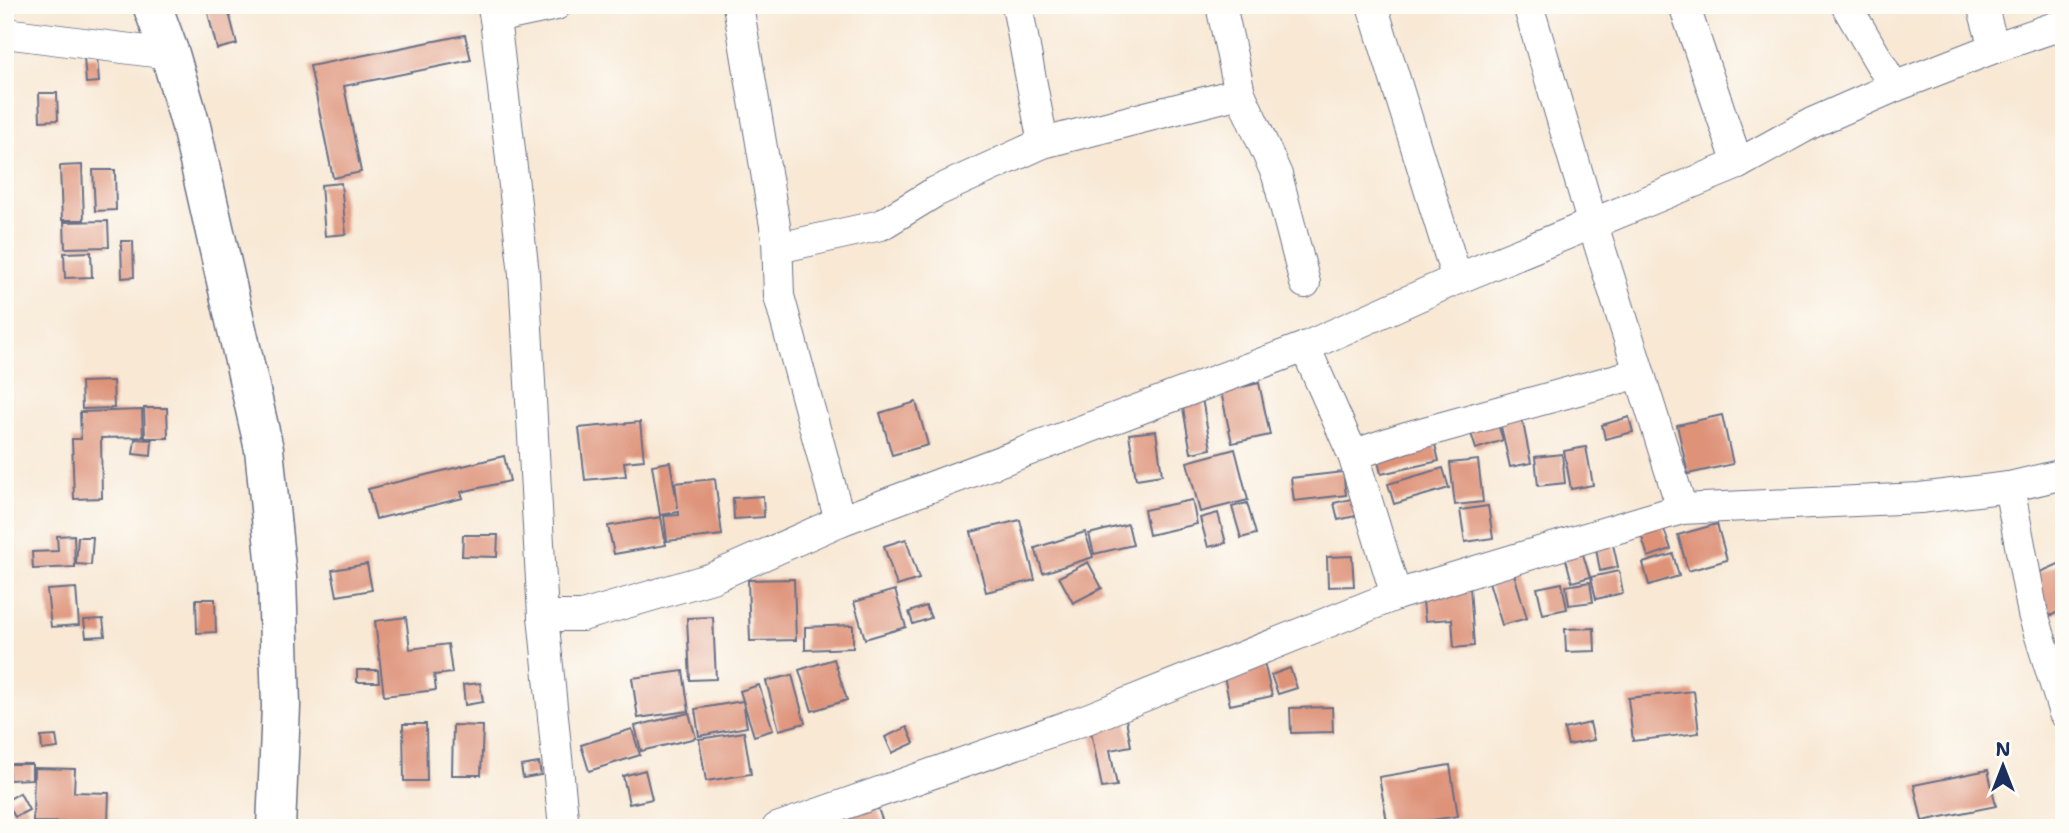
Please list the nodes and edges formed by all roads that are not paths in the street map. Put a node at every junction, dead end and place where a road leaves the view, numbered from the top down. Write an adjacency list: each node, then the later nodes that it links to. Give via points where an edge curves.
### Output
1 (152, 5): 15 (main road)
2 (556, 5): 11 (street)
3 (738, 5): 21 (street)
4 (1017, 5): 18 (street)
5 (1220, 5): 17 (street)
6 (1372, 5): 22 (street)
7 (1528, 5): 20 (street)
8 (1684, 5): 19 (street)
9 (1846, 5): 16 (street)
10 (1982, 5): 14 (street)
11 (494, 12): 32 (street, via 524,274)
12 (2064, 24): 14 (street)
13 (5, 33): 15 (street)
14 (1994, 48): 16 (street)
15 (170, 54): 34 (main road, via 191,126 264,449 278,603 281,706)
16 (1894, 87): 19 (street, via 1812,123)
17 (1240, 93): 18 (street); 23 (street, via 1277,175)
18 (1044, 143): 21 (street, via 935,192 881,225)
19 (1738, 164): 20 (street)
20 (1593, 225): 22 (street); 25 (street)
21 (778, 248): 30 (street, via 779,296)
22 (1457, 279): 24 (street)
23 (1306, 283)
24 (1306, 347): 26 (street); 30 (street)
25 (1639, 373): 26 (street); 29 (street)
26 (1353, 455): 31 (street)
27 (2064, 474): 28 (street)
28 (2009, 487): 29 (street, via 1920,498); 33 (street, via 2033,614)
29 (1682, 509): 31 (street)
30 (840, 522): 32 (street, via 712,578 582,616)
31 (1396, 595): 36 (street, via 1087,719)
32 (543, 616): 35 (street)
33 (2064, 713)
34 (276, 828)
35 (564, 828)
36 (777, 828)

